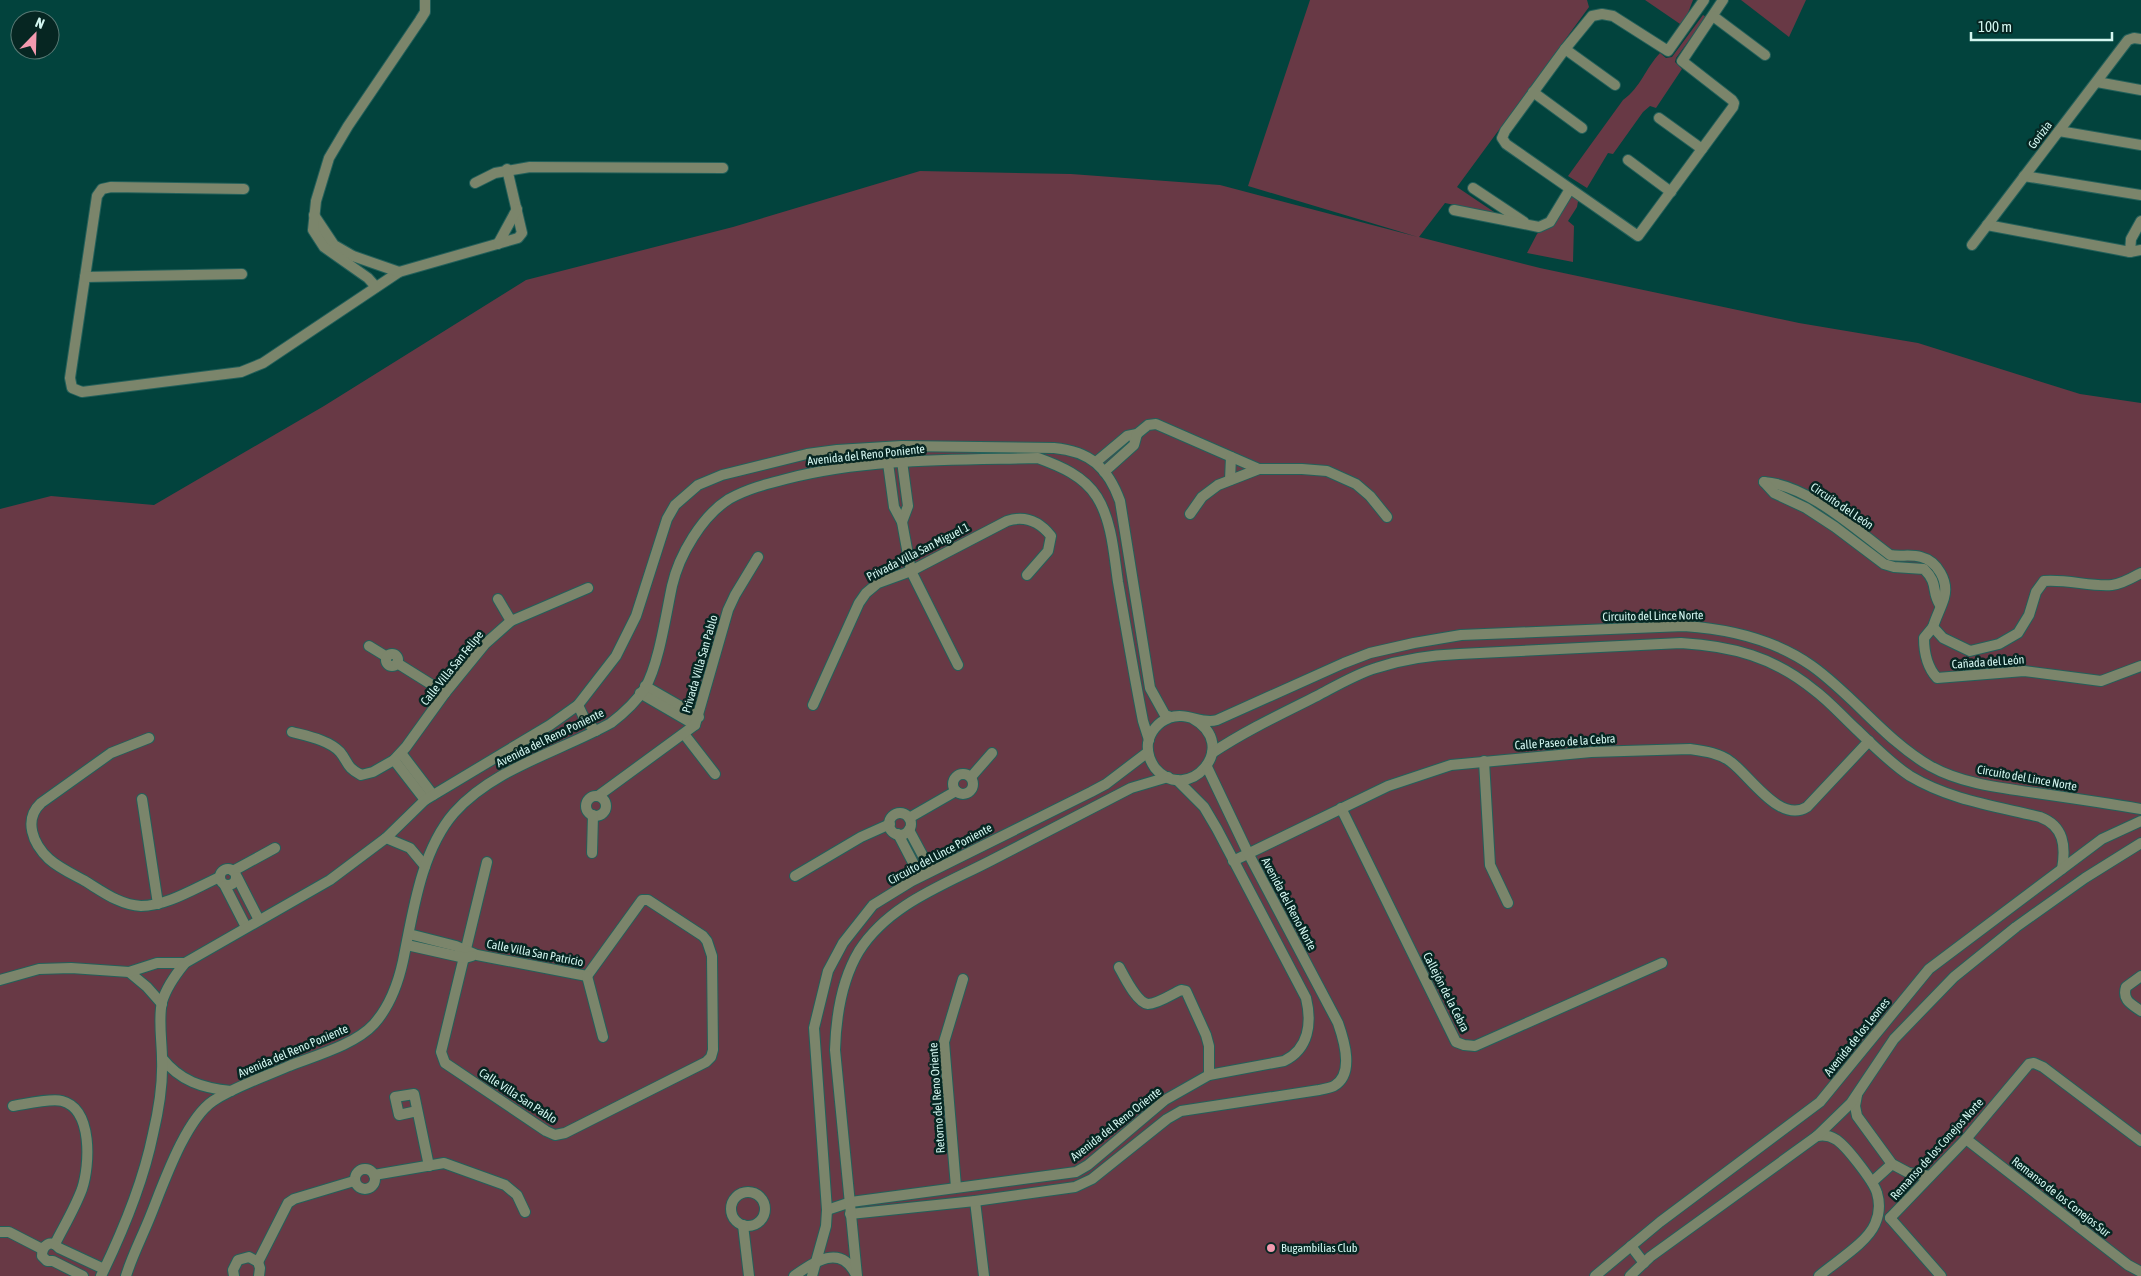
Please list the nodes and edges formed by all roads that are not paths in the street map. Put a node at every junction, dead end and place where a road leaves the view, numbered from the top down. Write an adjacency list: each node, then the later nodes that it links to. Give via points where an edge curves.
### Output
1 (426, 0): 29 (street, via 420,20 329,158)
2 (1704, 0): 6 (street, via 1668,51 1613,16 1602,14 1592,16)
3 (1723, 0): 4 (street)
4 (1712, 16): 7 (street); 16 (street, via 1682,61 1734,103)
5 (2141, 39): 8 (street, Gorizia, via 2128,40)
6 (1565, 49): 9 (street); 11 (street)
7 (1765, 55)
8 (2097, 82): 10 (street); 14 (street, Gorizia)
9 (1615, 85)
10 (2141, 90)
11 (1533, 92): 13 (street); 24 (street, via 1502,138)
12 (1659, 118): 16 (street)
13 (1582, 128)
14 (2059, 131): 15 (street); 20 (street, Gorizia)
15 (2141, 145)
16 (1702, 149): 25 (street)
17 (1628, 160): 25 (street)
18 (723, 168): 19 (street, via 549,166)
19 (507, 169): 21 (street); 27 (street)
20 (2024, 176): 26 (street); 31 (street, Gorizia)
21 (475, 183)
22 (1472, 188): 32 (street)
23 (244, 189): 39 (street, via 102,189 97,196)
24 (1570, 189): 25 (street, via 1638,236); 32 (street, via 1550,222 1539,227)
25 (1671, 192)
26 (2141, 195)
27 (517, 209): 33 (street); 33 (street, via 522,233 518,238)
28 (1454, 210): 32 (street)
29 (314, 215): 37 (street, via 334,245 353,256); 40 (street, via 313,230 324,247)
30 (2141, 221): 36 (street)
31 (1987, 225): 34 (street, Gorizia); 36 (street)
32 (1529, 226)
33 (498, 244): 37 (street)
34 (1972, 244)
35 (2141, 250): 36 (street)
36 (2130, 252)
37 (399, 272): 40 (street)
38 (242, 274): 39 (street)
39 (85, 277): 40 (street, via 70,378 72,388 82,392 241,372 263,363)
40 (376, 287)
41 (1137, 434): 42 (street, via 1148,425 1159,424); 44 (street, via 1127,436); 47 (street, via 1134,445)
42 (1231, 457): 46 (street); 48 (street)
43 (902, 461): 45 (street, Avenida del Reno Poniente); 51 (street, via 908,506); 75 (street, Avenida del Reno Poniente, via 1038,458 1072,473 1096,496 1104,510 1112,543 1142,721)
44 (1096, 462): 47 (street, Avenida del Reno Poniente); 66 (street, Avenida del Reno Poniente, via 1070,449 902,446 837,450 781,459 698,485 675,505 666,519 630,630 616,656)
45 (888, 463): 51 (street, via 894,507); 64 (street, Avenida del Reno Poniente, via 807,474 757,486 728,500 707,518 673,580 655,662)
46 (1259, 469): 48 (street); 50 (street, via 1314,469 1338,474 1365,491)
47 (1104, 472): 68 (street, Avenida del Reno Poniente, via 1120,501 1150,688 1165,716)
48 (1230, 480): 49 (street, via 1209,490)
49 (1190, 514)
50 (1387, 517)
51 (902, 522): 53 (street)
52 (758, 557): 70 (street, Privada Villa San Pablo, via 728,610)
53 (911, 571): 55 (street, Privada Villa San Miguel 1, via 1006,521 1020,518 1035,522 1050,536 1048,551); 62 (street); 67 (street, Privada Villa San Miguel 1, via 878,583 866,593)
54 (2141, 573): 60 (street, Cañada del León, via 2112,585 2044,581 2018,634 1999,644 1970,651 1943,638)
55 (1027, 575)
56 (588, 588): 59 (street, Calle Villa San Felipe)
57 (498, 599): 59 (street)
58 (1940, 605): 58 (street, Circuito del León, via 1945,597 1944,580 1940,570 1928,559 1890,555 1812,498 1779,483 1764,482 1774,493 1806,508 1884,564 1924,569 1936,587); 60 (street, Circuito del León)
59 (511, 622): 65 (street, Calle Villa San Felipe, via 485,644)
60 (1933, 628): 63 (street, Cañada del León, via 1924,638 1924,650 1929,669 1937,678 2024,671 2101,681)
61 (369, 646): 65 (street, via 386,657 389,666 397,663)
62 (958, 665)
63 (2141, 666)
64 (643, 690): 70 (street); 71 (street, Avenida del Reno Poniente, via 623,714)
65 (446, 694): 80 (street, Calle Villa San Felipe)
66 (578, 704): 71 (street, via 585,720); 85 (street, Avenida del Reno Poniente, via 550,725)
67 (813, 705)
68 (1171, 717): 69 (street, via 1182,715); 75 (street, via 1157,725)
69 (1192, 718): 79 (street, via 1206,728 1213,744); 88 (street, Circuito del Lince Norte, via 1206,722 1217,720 1370,653 1432,639 1665,627 1715,628 1752,637 1788,651 1813,667 1911,753 1946,774 1991,786)
70 (697, 721): 73 (street, Privada Villa San Pablo)
71 (596, 731): 101 (street, Avenida del Reno Poniente, via 497,778 479,790 454,814 437,838)
72 (292, 732): 80 (street, Calle Villa San Felipe, via 326,742 339,752 351,770 361,775 373,772)
73 (684, 734): 83 (street); 97 (street, Privada Villa San Pablo, via 587,803 587,809 593,815)
74 (149, 738): 109 (street, via 110,753 41,803 30,819 31,831 50,860 125,904)
75 (1149, 740): 77 (street)
76 (1869, 741): 79 (street, via 1814,690 1768,661 1743,651 1681,642 1434,655 1397,662 1350,680 1237,736); 81 (street, Calle Paseo de la Cebra, via 1807,807 1798,811 1779,806 1733,763 1690,748); 102 (street, via 1896,766 1941,792 2049,821 2063,837)
77 (1148, 752): 84 (street, via 1157,770); 103 (street, Circuito del Lince Poniente, via 1106,784)
78 (992, 753): 89 (street, via 971,777 974,785 969,792 956,791)
79 (1212, 753): 82 (street)
80 (397, 756): 85 (street)
81 (1484, 761): 87 (street, Calle Paseo de la Cebra, via 1438,768); 108 (street, via 1490,865)
82 (1207, 767): 84 (street, via 1188,779); 98 (street, Avenida del Reno Norte)
83 (715, 774)
84 (1172, 779): 99 (street, via 1204,807); 143 (street, via 1131,788 919,897 884,920 859,952 846,979 836,1014 835,1050)
85 (429, 797): 94 (street, Avenida del Reno Poniente)
86 (142, 799): 109 (street)
87 (1341, 808): 98 (street, Calle Paseo de la Cebra); 116 (street, Callejón de la Cebra, via 1456,1042 1475,1046)
88 (2141, 808)
89 (909, 818): 91 (street, via 898,814 892,817); 92 (street)
90 (2141, 821): 102 (street, Avenida de los Leones, via 2102,839)
91 (890, 824): 93 (street, via 891,830); 105 (street)
92 (910, 830): 93 (street); 103 (street)
93 (898, 834): 106 (street)
94 (386, 838): 101 (street, via 410,848); 110 (street, Avenida del Reno Poniente, via 330,880)
95 (2141, 843): 131 (street, via 2016,927 1954,977 1894,1039)
96 (275, 848): 104 (street)
97 (592, 853)
98 (1248, 853): 99 (street, Calle Paseo de la Cebra); 119 (street, Avenida del Reno Norte)
99 (1233, 861): 124 (street)
100 (487, 862): 114 (street)
101 (425, 866): 112 (street, Avenida del Reno Poniente)
102 (2062, 869): 152 (street, Avenida de los Leones, via 1929,969 1820,1102)
103 (931, 871): 106 (street, Circuito del Lince Poniente)
104 (235, 874): 107 (street, via 233,884); 107 (street, via 226,869 220,874); 110 (street)
105 (795, 876)
106 (920, 876): 144 (street, Circuito del Lince Poniente, via 873,905 842,943 825,980 814,1028)
107 (222, 882): 109 (street); 111 (street)
108 (1508, 903)
109 (158, 904)
110 (259, 920): 111 (street, Avenida del Reno Poniente)
111 (246, 928): 115 (street, Avenida del Reno Poniente)
112 (409, 934): 113 (street, Avenida del Reno Poniente); 114 (street, Calle Villa San Patricio)
113 (407, 945): 114 (street, Calle Villa San Patricio); 130 (street, Avenida del Reno Poniente, via 393,996 364,1033)
114 (466, 954): 120 (street, Calle Villa San Patricio); 120 (street, Calle Villa San Pablo, via 442,1058 449,1066 555,1135 711,1057 712,956 707,941 698,932 648,900 642,900)
115 (185, 963): 118 (street, via 156,963); 125 (street, Avenida del Reno Poniente)
116 (1662, 963)
117 (1119, 967): 129 (street, via 1144,1003 1150,1004 1181,990 1186,991 1206,1035)
118 (129, 972): 123 (street, via 40,969); 125 (street)
119 (1312, 974): 124 (street); 142 (street, Avenida del Reno Norte, via 1338,1024 1348,1053 1340,1081 1332,1087 1181,1111 1083,1184 1068,1189)
120 (587, 976): 127 (street)
121 (2141, 976): 126 (street, via 2126,986 2124,994)
122 (963, 979): 141 (street, Retorno del Reno Oriente, via 944,1042)
123 (0, 980)
124 (1298, 982): 129 (street, Avenida del Reno Oriente, via 1306,998 1309,1024 1302,1046 1293,1056 1284,1061)
125 (162, 1004): 128 (street, Avenida del Reno Poniente)
126 (2141, 1011)
127 (603, 1037)
128 (162, 1058): 130 (street, Avenida del Reno Poniente, via 177,1075 188,1081); 154 (street, Avenida del Reno Poniente, via 160,1101 145,1166)
129 (1210, 1075): 141 (street, Avenida del Reno Oriente, via 1165,1100 1076,1172)
130 (232, 1091): 158 (street, Avenida del Reno Poniente, via 212,1101 195,1120 178,1150)
131 (1857, 1095): 134 (street); 137 (street, via 1857,1116)
132 (13, 1106): 151 (street, via 60,1100 72,1104 87,1132 86,1174 82,1190)
133 (417, 1111): 138 (street)
134 (1817, 1136): 140 (street, via 1826,1135 1838,1141); 157 (street)
135 (1966, 1139): 136 (street, Remanso de los Conejos Norte, via 2024,1068 2034,1063); 139 (street, Remanso de los Conejos Norte); 159 (street, Remanso de los Conejos Sur)
136 (2141, 1141)
137 (1892, 1164): 139 (street, via 1910,1173); 140 (street)
138 (429, 1166): 145 (street, via 444,1163 505,1185 517,1195); 156 (street, via 374,1175 374,1185 365,1190 354,1181 294,1199 288,1203)
139 (1930, 1176): 148 (street, Remanso de los Conejos Norte)
140 (1872, 1182): 147 (street, via 1878,1198)
141 (956, 1187): 143 (street, Avenida del Reno Oriente)
142 (976, 1201): 146 (street); 169 (street)
143 (850, 1202): 144 (street, Avenida del Reno Oriente); 146 (street)
144 (827, 1210): 155 (street, Circuito del Lince Poniente)
145 (524, 1212)
146 (850, 1214): 168 (street)
147 (1877, 1216): 148 (street); 172 (street, via 1868,1236)
148 (1890, 1218): 173 (street)
149 (743, 1225): 165 (street)
150 (0, 1232): 153 (street, via 9,1232)
151 (56, 1244): 153 (street, via 45,1245); 160 (street)
152 (1631, 1246): 157 (street); 170 (street, Avenida de los Leones)
153 (42, 1250): 161 (street, via 47,1261)
154 (111, 1257): 158 (street, via 122,1258); 160 (street, Avenida del Reno Poniente)
155 (816, 1261): 166 (street); 167 (street, Circuito del Lince Poniente); 168 (street, via 838,1258 848,1264)
156 (258, 1262): 163 (street, via 249,1257 238,1260 234,1265); 164 (street)
157 (1644, 1263): 171 (street)
158 (129, 1265): 162 (street, Avenida del Reno Poniente)
159 (2141, 1272)
160 (103, 1273)
161 (83, 1276)
162 (126, 1276)
163 (234, 1276)
164 (258, 1276)
165 (749, 1276)
166 (794, 1276)
167 (812, 1276)
168 (857, 1276)
169 (984, 1276)
170 (1594, 1276)
171 (1630, 1276)
172 (1819, 1276)
173 (1941, 1276)

